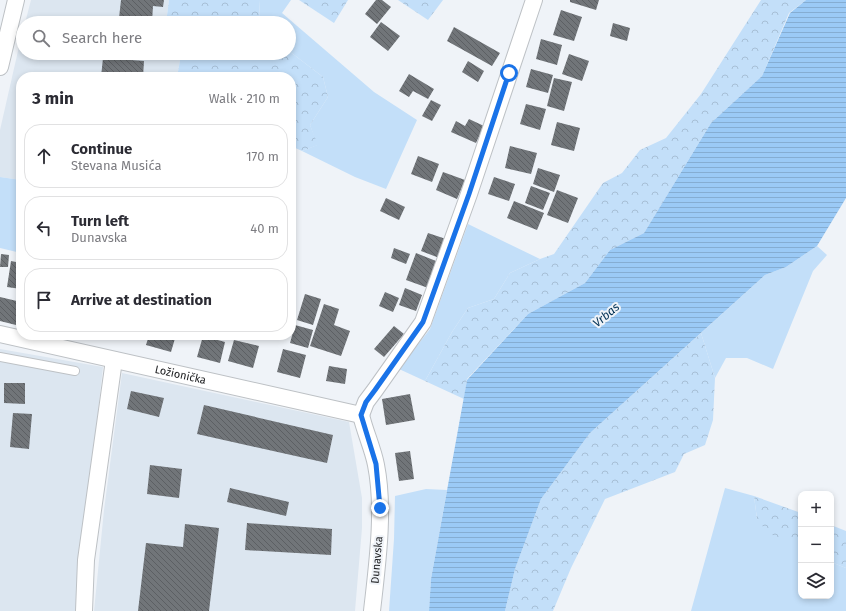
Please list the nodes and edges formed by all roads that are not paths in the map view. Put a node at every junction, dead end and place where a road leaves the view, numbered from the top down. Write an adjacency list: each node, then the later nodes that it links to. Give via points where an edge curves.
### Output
1 (16, 0): 3 (street)
2 (534, 0): 10 (street, via 423,322 366,402)
3 (0, 67)
4 (0, 334): 5 (street, Ložionička)
5 (16, 338)
6 (26, 340): 8 (street, Ložionička)
7 (0, 357): 9 (lane)
8 (114, 360): 10 (street, Ložionička); 11 (street, via 86,560)
9 (75, 371)
10 (361, 415): 12 (street, Dunavska, via 376,464 380,508)
11 (84, 611)
12 (372, 611)

